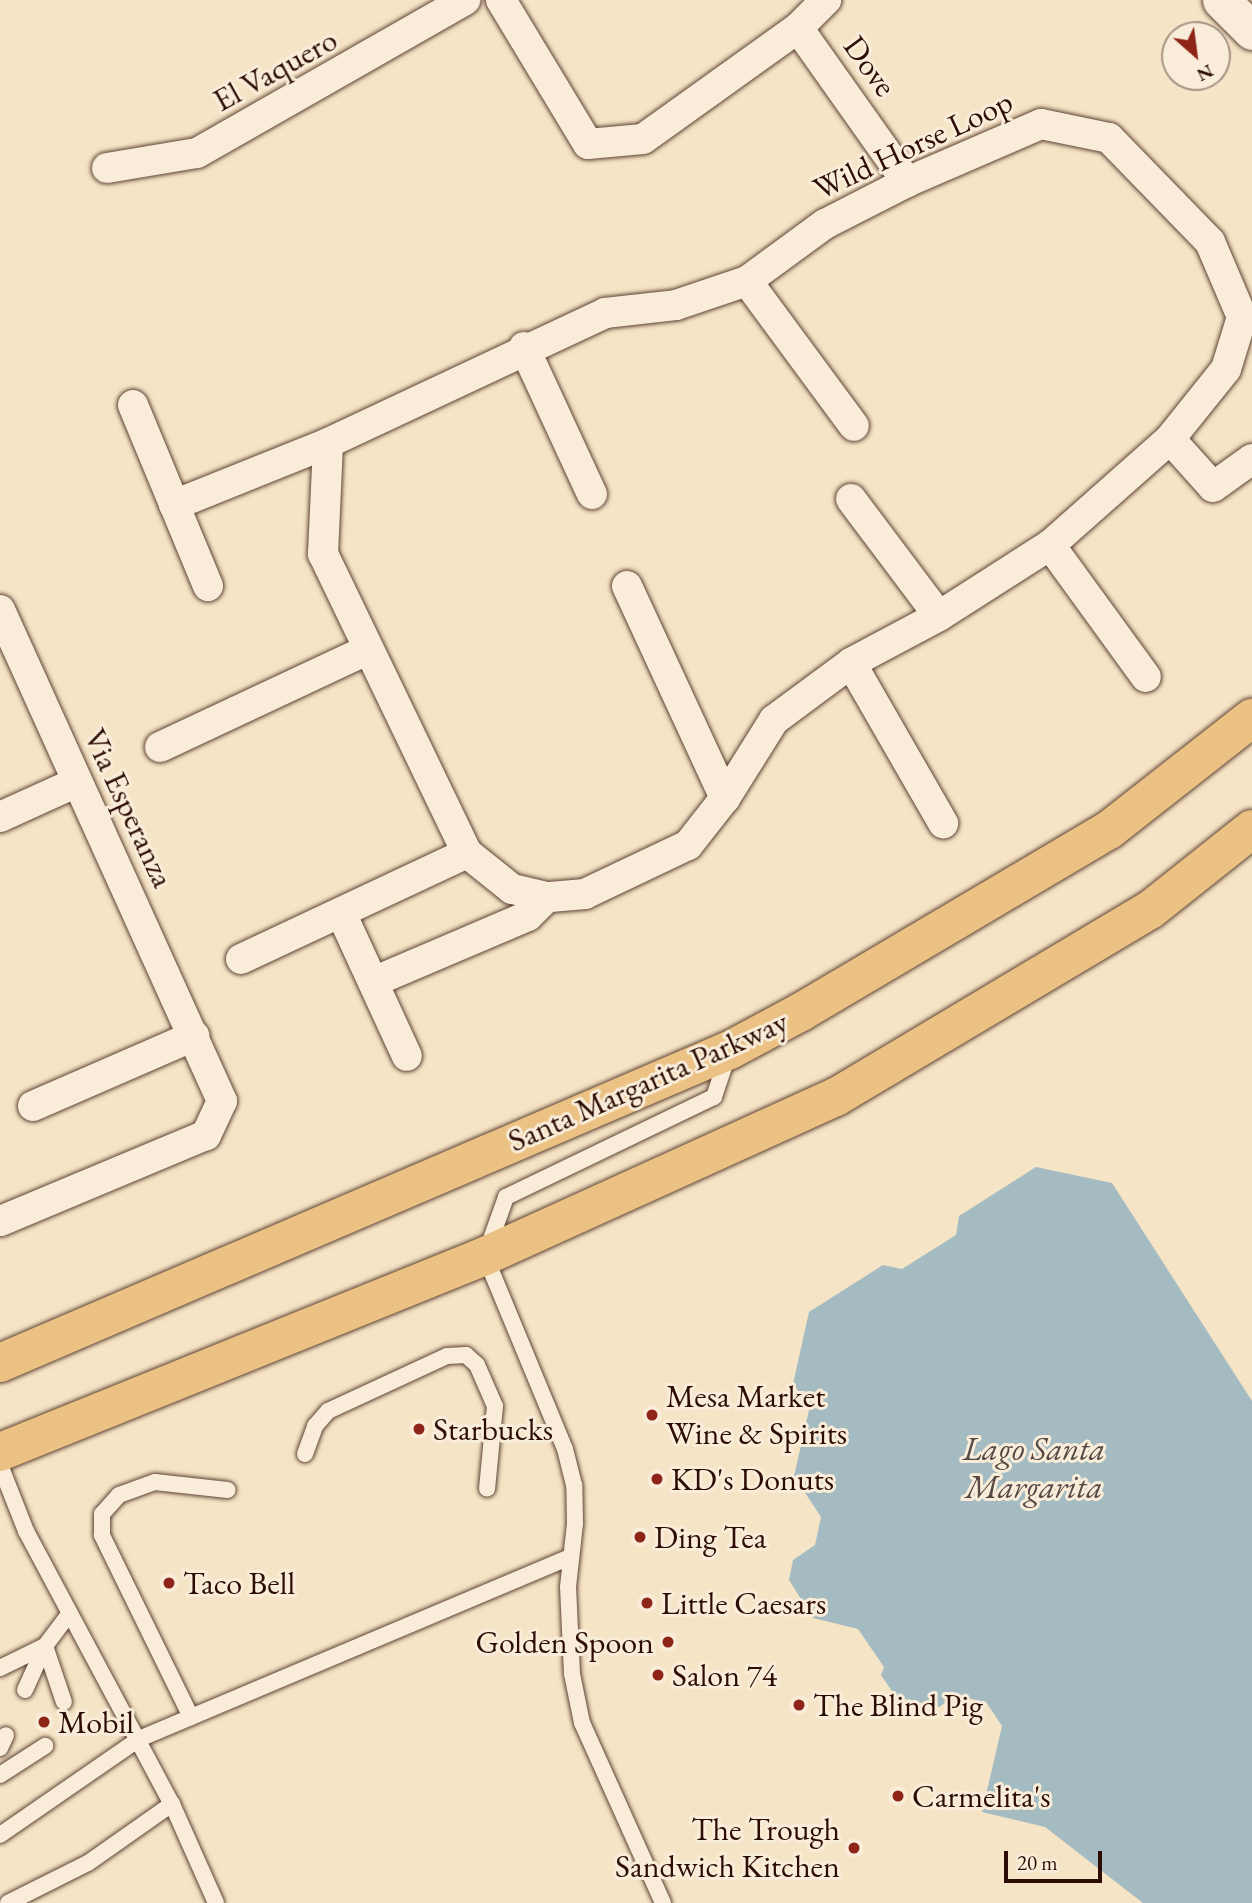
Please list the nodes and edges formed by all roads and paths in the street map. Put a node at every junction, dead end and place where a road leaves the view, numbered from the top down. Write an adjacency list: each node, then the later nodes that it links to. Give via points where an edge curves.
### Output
1 (465, 0): 7 (street, El Vaquero, via 197,153)
2 (501, 0): 5 (street, via 588,144 643,139)
3 (826, 0): 5 (street)
4 (1222, 0): 6 (street)
5 (798, 28): 8 (street, Dove)
6 (1252, 31)
7 (107, 169)
8 (907, 182): 9 (street, Wild Horse Loop, via 825,224); 10 (street, Wild Horse Loop, via 1041,124 1109,138 1210,242)
9 (747, 281): 11 (street, Wild Horse Loop, via 676,305 605,313); 13 (street)
10 (1247, 320): 14 (street, Wild Horse Loop, via 1226,369)
11 (524, 347): 15 (street, Wild Horse Loop); 17 (street)
12 (132, 405): 19 (street)
13 (854, 426)
14 (1170, 439): 16 (street, via 1213,487); 20 (street, Wild Horse Loop)
15 (328, 443): 19 (street, Wild Horse Loop); 25 (street, Wild Horse Loop, via 323,554)
16 (1252, 459)
17 (592, 494)
18 (851, 499): 24 (street)
19 (174, 505): 21 (street)
20 (1050, 545): 24 (street, Wild Horse Loop); 27 (street)
21 (208, 586)
22 (627, 586): 31 (street)
23 (0, 611): 30 (street, Via Esperanza)
24 (939, 617): 26 (street, Wild Horse Loop)
25 (366, 650): 29 (street); 35 (street, Wild Horse Loop)
26 (851, 663): 31 (street, Wild Horse Loop, via 774,720); 33 (street)
27 (1146, 677)
28 (1252, 718): 41 (main road, Santa Margarita Parkway, via 1109,830)
29 (160, 747)
30 (77, 782): 32 (street); 40 (street, Via Esperanza)
31 (725, 798): 36 (street, Wild Horse Loop, via 688,845 585,894)
32 (0, 817)
33 (943, 823)
34 (1252, 829): 45 (main road, via 1150,910 836,1097)
35 (467, 853): 36 (street, Wild Horse Loop, via 512,890); 37 (street)
36 (547, 897): 39 (street, via 528,916)
37 (342, 915): 38 (street); 39 (street)
38 (241, 959)
39 (373, 982): 42 (street)
40 (194, 1036): 43 (street); 44 (street, Via Esperanza, via 222,1101 206,1135)
41 (730, 1050): 45 (lane, via 714,1097 506,1197); 46 (main road, Santa Margarita Parkway)
42 (407, 1056)
43 (33, 1105)
44 (0, 1221)
45 (485, 1256): 47 (main road); 52 (lane, via 565,1449 574,1485)
46 (0, 1363)
47 (0, 1452)
48 (305, 1454): 50 (lane, via 314,1426 328,1410 447,1356 466,1355 477,1365 495,1406)
49 (0, 1465): 53 (lane, via 26,1531)
50 (487, 1489)
51 (228, 1490): 58 (lane, via 142,1485 119,1495 102,1514 102,1535)
52 (570, 1556): 58 (lane); 66 (lane, via 572,1674 582,1723)
53 (70, 1613): 54 (lane); 59 (lane)
54 (45, 1646): 55 (lane); 56 (lane); 57 (lane)
55 (0, 1668)
56 (25, 1689)
57 (64, 1702)
58 (191, 1717): 59 (lane)
59 (139, 1740): 62 (lane); 63 (lane)
60 (45, 1746): 61 (lane)
61 (0, 1775)
62 (172, 1804): 64 (lane, via 88,1863); 65 (lane)
63 (1, 1830)
64 (8, 1903)
65 (216, 1903)
66 (663, 1903)

